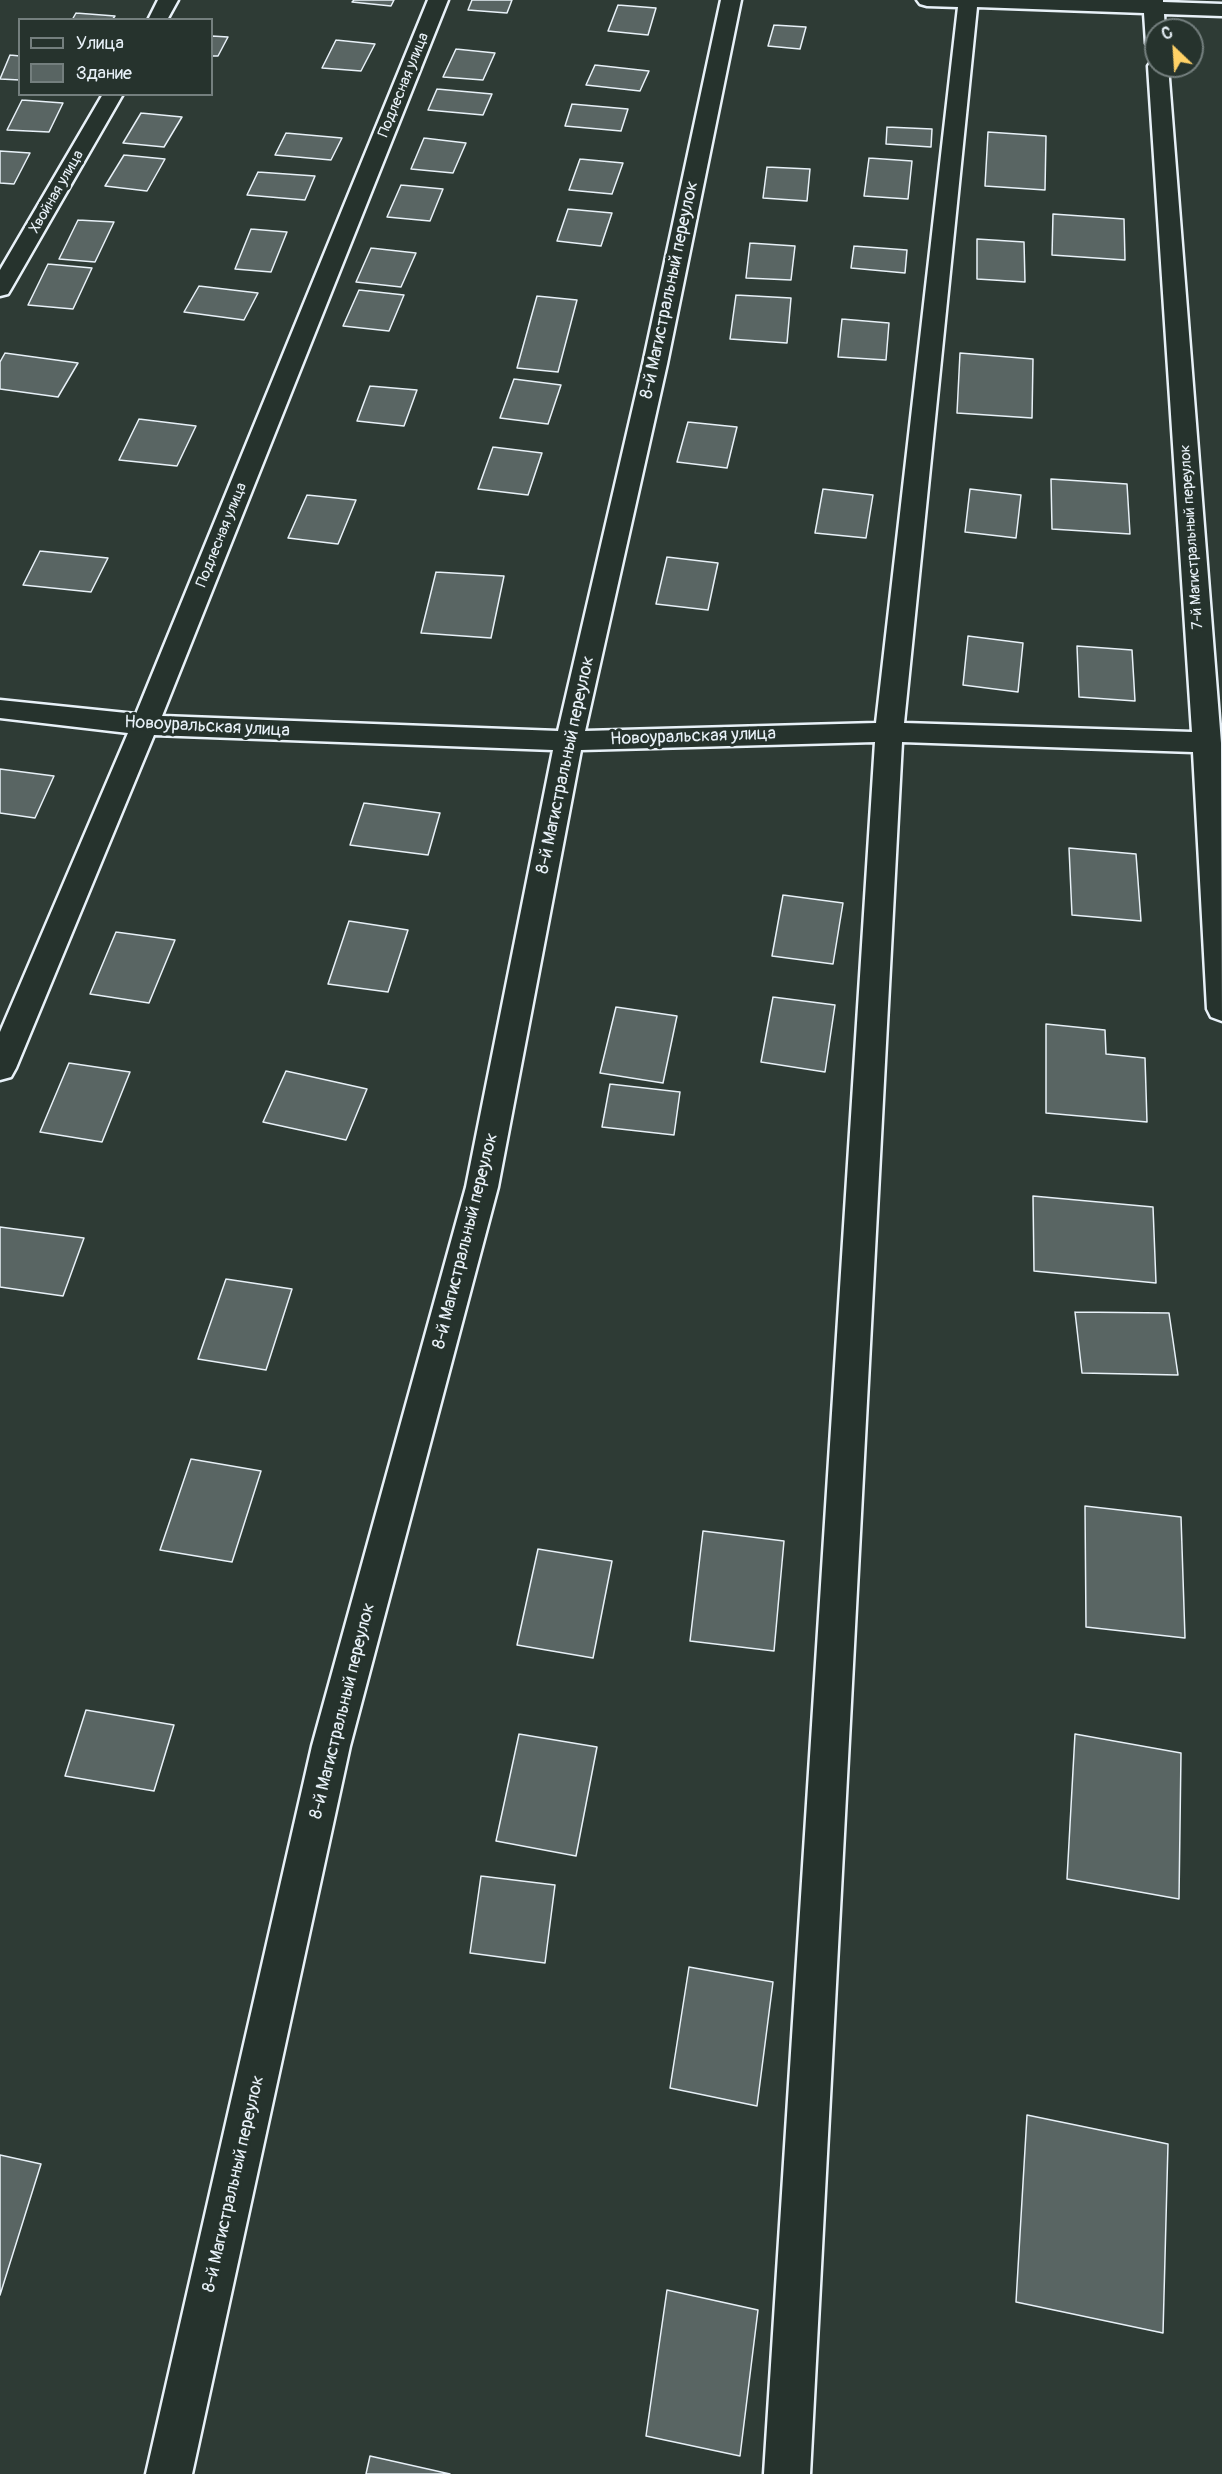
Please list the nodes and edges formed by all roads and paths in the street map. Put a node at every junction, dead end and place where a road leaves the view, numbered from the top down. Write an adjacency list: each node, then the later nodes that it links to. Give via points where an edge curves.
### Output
1 (168, 0): 8 (street)
2 (438, 0): 15 (street, Подлесная улица)
3 (731, 0): 17 (street, 8-й Магистральный переулок, via 655,364)
4 (927, 0): 5 (street)
5 (968, 3): 6 (street); 16 (street)
6 (1153, 3): 7 (street); 9 (street)
7 (1222, 10)
8 (158, 18)
9 (1154, 18)
10 (1159, 78): 13 (street, 7-й Магистральный переулок)
11 (112, 96): 12 (street, Хвойная улица)
12 (0, 289)
13 (1213, 685): 18 (street, 7-й Магистральный переулок)
14 (0, 710): 15 (street, Новоуральская улица)
15 (145, 725): 17 (street, Новоуральская улица); 20 (street, Подлесная улица)
16 (889, 732): 17 (street, Новоуральская улица); 18 (street, Новоуральская улица); 22 (street)
17 (568, 741): 21 (street, 8-й Магистральный переулок, via 482,1187 332,1746)
18 (1207, 743): 19 (street, 7-й Магистральный переулок)
19 (1222, 1009)
20 (0, 1068)
21 (170, 2474)
22 (787, 2474)

